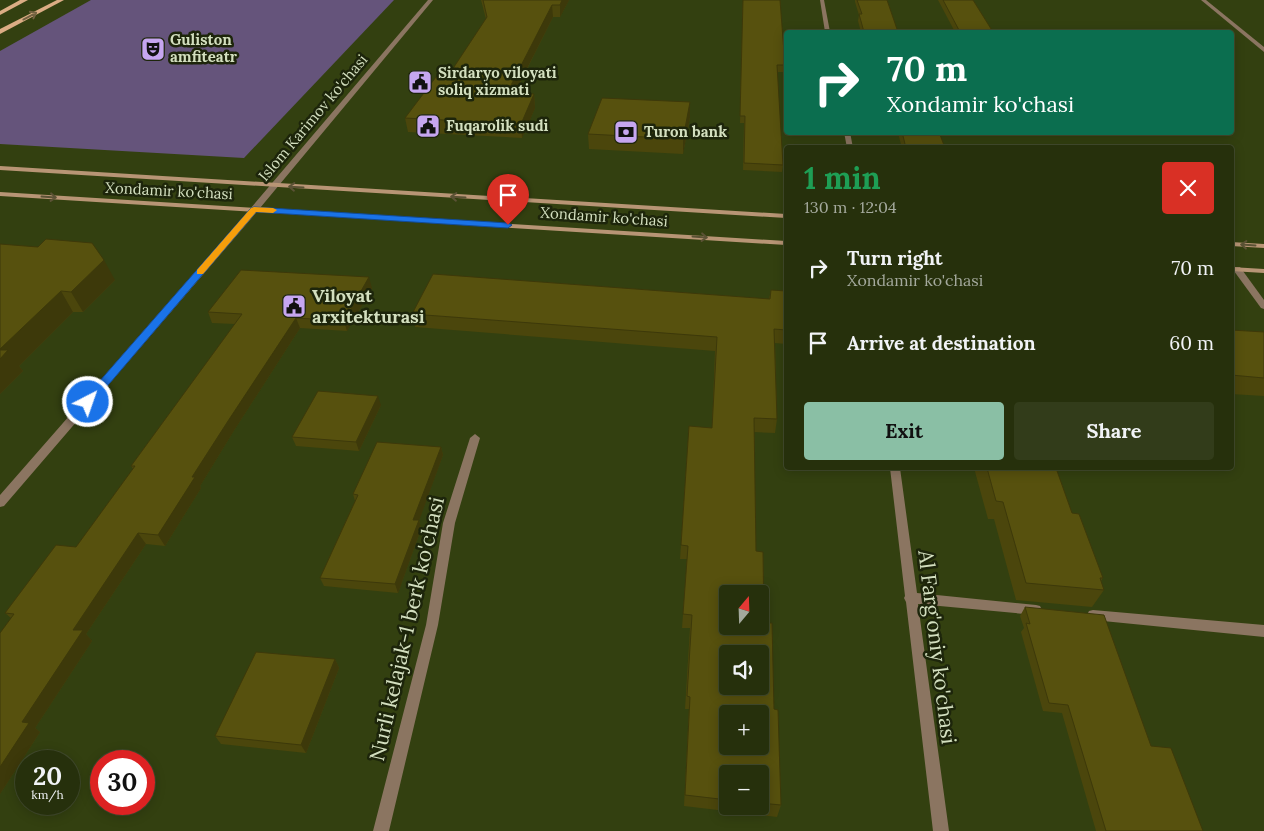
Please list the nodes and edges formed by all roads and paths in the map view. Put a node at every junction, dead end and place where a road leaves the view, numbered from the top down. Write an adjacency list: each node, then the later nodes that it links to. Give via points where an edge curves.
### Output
1 (25, 0): 6 (main road)
2 (61, 0): 8 (main road, one-way to 2)
3 (431, 0): 11 (street, Islom Karimov ko'chasi)
4 (822, 0): 7 (street)
5 (1203, 0): 9 (street)
6 (0, 13)
7 (828, 30)
8 (0, 32)
9 (1264, 50)
10 (0, 168): 11 (main road, Xondamir ko'chasi)
11 (274, 186): 13 (street, Islom Karimov ko'chasi); 14 (main road, Xondamir ko'chasi, one-way to 11)
12 (0, 194): 13 (main road, Xondamir ko'chasi, one-way to 13)
13 (254, 209): 15 (main road, Xondamir ko'chasi, one-way to 15); 23 (street, Islom Karimov ko'chasi)
14 (784, 216)
15 (784, 243)
16 (1234, 244): 17 (main road, one-way to 16)
17 (1264, 246)
18 (1234, 269): 19 (main road); 20 (street)
19 (1264, 271)
20 (1264, 306)
21 (475, 438): 28 (street, Nurli kelajak-1 berk ko'chasi, via 449,523 432,625)
22 (895, 470): 24 (street, Al Farg'oniy ko'chasi)
23 (0, 503)
24 (910, 598): 25 (street); 29 (street, Al Farg'oniy ko'chasi)
25 (1048, 611)
26 (1077, 614): 27 (street)
27 (1264, 631)
28 (381, 831)
29 (941, 831)

